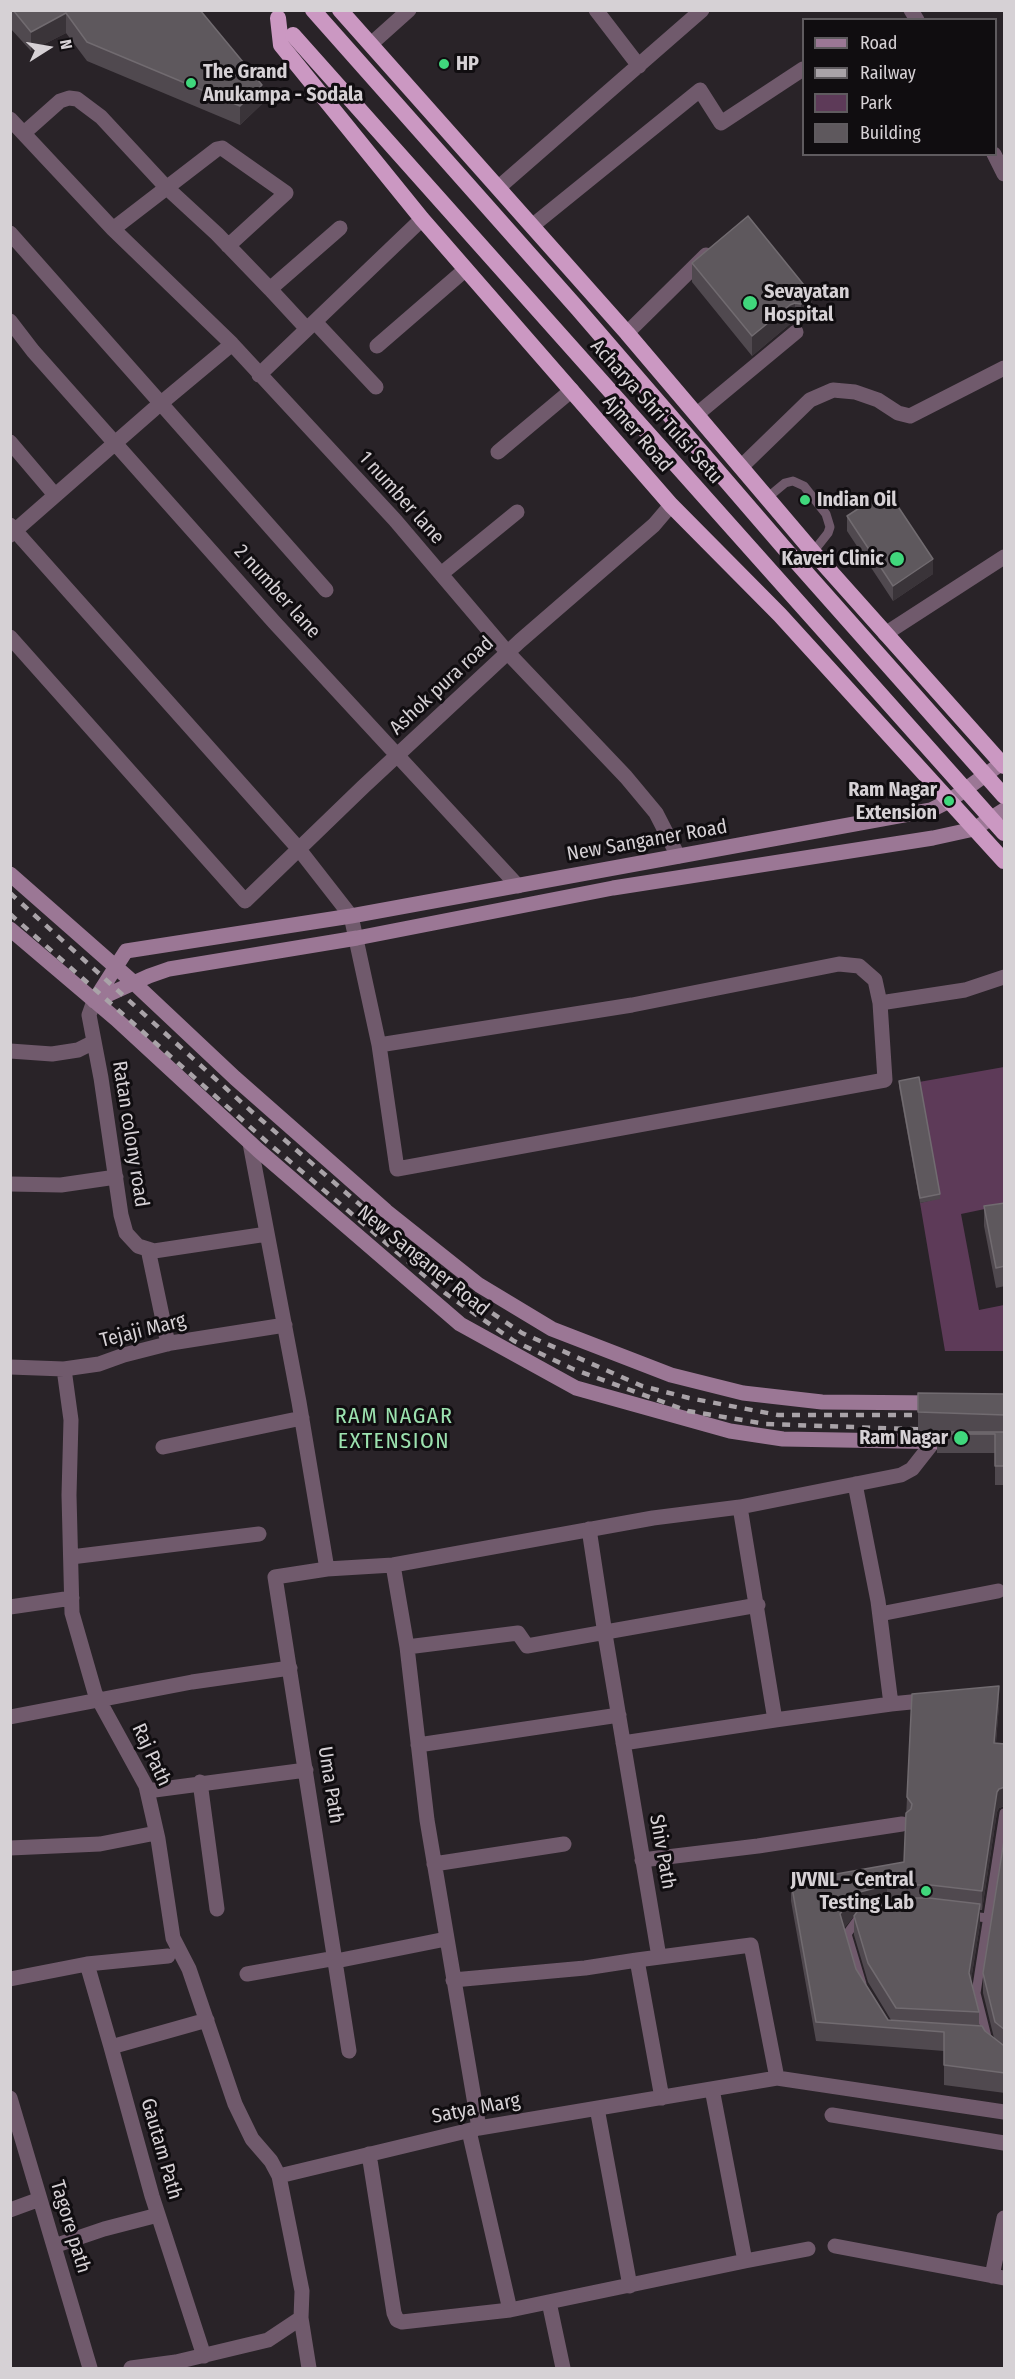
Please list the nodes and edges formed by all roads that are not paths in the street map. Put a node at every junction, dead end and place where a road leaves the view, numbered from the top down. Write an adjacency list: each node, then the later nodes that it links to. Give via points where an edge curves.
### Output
1 (313, 10): 55 (highway, Acharya Shri Tulsi Setu, bridge)
2 (340, 10): 7 (highway)
3 (409, 10): 7 (street)
4 (596, 10): 8 (street)
5 (702, 10): 8 (street)
6 (275, 14): 16 (highway, Ajmer Road, via 281,45); 59 (highway, Acharya Shri Tulsi Setu, bridge)
7 (371, 44): 15 (highway)
8 (639, 66): 15 (street)
9 (802, 70): 17 (street, via 721,123 700,90)
10 (10, 119): 11 (street)
11 (24, 133): 14 (street, via 60,101 77,99 101,117); 19 (street)
12 (995, 156): 13 (street)
13 (1005, 174)
14 (166, 187): 19 (street); 22 (street); 22 (street, via 219,148 285,190 285,195)
15 (498, 188): 17 (highway)
16 (422, 219): 23 (highway, Ajmer Road); 26 (street)
17 (532, 226): 28 (highway)
18 (340, 228): 24 (street)
19 (113, 229): 29 (street)
20 (10, 233): 35 (street)
21 (716, 245): 28 (street)
22 (228, 246): 24 (street)
23 (466, 269): 30 (street); 34 (highway, Ajmer Road)
24 (270, 289): 26 (street)
25 (10, 321): 38 (street, 2 number lane)
26 (311, 325): 32 (street); 33 (street)
27 (796, 332): 36 (street)
28 (627, 333): 36 (highway)
29 (232, 344): 32 (street, 1 number lane); 35 (street)
30 (377, 346)
31 (1005, 368): 40 (street, via 910,416 855,392 833,390 810,400)
32 (259, 375): 48 (street, 1 number lane)
33 (376, 387)
34 (572, 390): 39 (street); 43 (highway, Ajmer Road)
35 (161, 402): 38 (street); 49 (street)
36 (696, 415): 40 (highway)
37 (10, 442): 41 (street)
38 (115, 442): 41 (street); 53 (street, 2 number lane)
39 (498, 452)
40 (741, 467): 42 (highway)
41 (55, 495): 45 (street)
42 (767, 498): 46 (highway); 46 (lane, via 785,483 799,482 804,486 826,514 830,527)
43 (671, 505): 52 (street, Ashok pura road, via 654,525); 56 (highway, Ajmer Road, via 780,615)
44 (517, 512): 48 (street)
45 (12, 530): 60 (street)
46 (813, 552): 50 (highway)
47 (1005, 557): 50 (street)
48 (441, 574): 52 (street, 1 number lane)
49 (326, 590)
50 (885, 634): 54 (highway)
51 (10, 637): 60 (street, Ashok pura road, via 245,901)
52 (508, 653): 53 (street, Ashok pura road); 61 (street, 1 number lane, via 626,777 656,813)
53 (397, 756): 60 (street, Ashok pura road); 64 (street, 2 number lane)
54 (1003, 765): 56 (main road, New Sanganer Road)
55 (1005, 796)
56 (949, 801): 58 (highway, Ajmer Road); 61 (main road, New Sanganer Road, via 931,810)
57 (1005, 810): 58 (main road, New Sanganer Road)
58 (974, 829): 62 (highway, Ajmer Road); 67 (main road, New Sanganer Road, via 613,888)
59 (1005, 833)
60 (298, 848): 65 (street)
61 (678, 856): 64 (main road, New Sanganer Road)
62 (1005, 861)
63 (10, 874): 68 (main road, New Sanganer Road)
64 (518, 886): 65 (main road, New Sanganer Road)
65 (351, 916): 67 (street); 68 (main road, New Sanganer Road, via 126,951)
66 (10, 929): 71 (main road, New Sanganer Road)
67 (357, 938): 70 (main road, New Sanganer Road, via 169,969); 74 (street)
68 (116, 967): 70 (main road, New Sanganer Road); 71 (main road, New Sanganer Road)
69 (1005, 976): 72 (street, via 965,990)
70 (134, 983): 71 (main road, New Sanganer Road); 85 (main road, New Sanganer Road, via 386,1211 479,1285 552,1329 670,1375 743,1393 822,1402)
71 (94, 1002): 73 (street, Ratan colony road, via 89,1015); 76 (main road, New Sanganer Road)
72 (880, 1003): 74 (street, via 875,980 859,966 838,964 633,1005); 74 (street, via 885,1080 397,1169)
73 (94, 1042): 75 (street, via 78,1050 52,1054); 77 (street, Ratan colony road)
74 (379, 1045)
75 (10, 1051)
76 (250, 1143): 79 (street); 87 (main road, New Sanganer Road, via 460,1324 576,1388 730,1431 783,1439)
77 (116, 1177): 78 (street, via 61,1185); 80 (street, Ratan colony road, via 126,1233 138,1246)
78 (10, 1184)
79 (267, 1234): 80 (street); 81 (street)
80 (148, 1249): 82 (street)
81 (285, 1325): 82 (street, Tejaji Marg); 86 (street)
82 (168, 1344): 84 (street, Tejaji Marg, via 99,1364)
83 (10, 1367): 84 (street, Tejaji Marg)
84 (64, 1369): 94 (street, Raj Path, via 71,1420)
85 (959, 1403)
86 (302, 1418): 89 (street); 96 (street)
87 (934, 1441): 88 (main road, New Sanganer Road); 90 (street, via 906,1473)
88 (969, 1442)
89 (164, 1447)
90 (855, 1484): 91 (street); 101 (street)
91 (740, 1507): 92 (street); 99 (street)
92 (589, 1529): 95 (street); 102 (street, Shiv Path)
93 (259, 1534): 94 (street)
94 (71, 1557): 98 (street, Raj Path)
95 (393, 1564): 96 (street); 103 (street)
96 (327, 1569): 104 (street, Uma Path, via 275,1578)
97 (998, 1591): 101 (street)
98 (72, 1599): 100 (street); 106 (street, Raj Path, via 72,1613)
99 (758, 1605): 102 (street); 110 (street)
100 (10, 1607)
101 (880, 1614): 107 (street)
102 (605, 1634): 103 (street, via 527,1646 518,1633); 108 (street, Shiv Path)
103 (406, 1647): 112 (street)
104 (290, 1668): 106 (street); 113 (street, Uma Path)
105 (948, 1698): 107 (street)
106 (99, 1699): 109 (street); 115 (street, Raj Path)
107 (891, 1704): 110 (street)
108 (619, 1715): 111 (street, Shiv Path); 112 (street)
109 (10, 1717)
110 (775, 1720): 111 (street)
111 (623, 1743): 121 (street, Shiv Path)
112 (418, 1744): 122 (street)
113 (306, 1770): 114 (street); 130 (street, Uma Path)
114 (200, 1782): 115 (street); 123 (street)
115 (147, 1791): 118 (street, Raj Path)
116 (1005, 1813): 126 (lane)
117 (902, 1824): 121 (street)
118 (156, 1833): 120 (street, via 100,1844); 137 (street, Raj Path, via 173,1938)
119 (564, 1844): 122 (street)
120 (10, 1848)
121 (642, 1860): 129 (street, Shiv Path)
122 (434, 1864): 127 (street)
123 (217, 1910)
124 (878, 1914): 136 (lane, via 858,1919 847,1934)
125 (965, 1915): 126 (lane)
126 (988, 1918): 139 (lane, via 976,1994)
127 (446, 1939): 130 (street); 135 (street)
128 (168, 1956): 132 (street)
129 (659, 1957): 131 (street); 143 (street, via 751,1945)
130 (336, 1959): 133 (street); 141 (street, Uma Path)
131 (637, 1960): 135 (street); 146 (street)
132 (87, 1964): 134 (street); 140 (street, Gautam Path)
133 (247, 1974)
134 (10, 1980)
135 (453, 1980): 150 (street)
136 (868, 1995)
137 (207, 2020): 140 (street); 153 (street, Raj Path, via 235,2104 252,2139)
138 (976, 2038): 139 (lane)
139 (987, 2038): 142 (lane, via 989,2045)
140 (111, 2047): 156 (street, Gautam Path)
141 (349, 2050)
142 (1005, 2058)
143 (777, 2079): 144 (street, Satya Marg); 148 (street, Satya Marg)
144 (712, 2089): 146 (street, Satya Marg); 161 (street)
145 (10, 2098): 154 (street, Tagore path)
146 (662, 2098): 147 (street, Satya Marg)
147 (597, 2108): 150 (street, Satya Marg); 163 (street)
148 (1005, 2112)
149 (832, 2115): 151 (street)
150 (474, 2129): 152 (street, Satya Marg); 165 (street)
151 (1005, 2143)
152 (369, 2154): 153 (street, Satya Marg); 165 (street, via 398,2320)
153 (279, 2176): 166 (street, via 302,2291)
154 (40, 2199): 155 (street); 158 (street, Tagore path)
155 (10, 2210)
156 (158, 2215): 158 (street); 167 (street, Gautam Path)
157 (1005, 2217): 162 (street)
158 (54, 2246): 168 (street, Tagore path)
159 (835, 2246): 162 (street)
160 (808, 2249): 161 (street)
161 (745, 2261): 163 (street)
162 (998, 2277)
163 (630, 2286): 164 (street)
164 (549, 2302): 165 (street); 171 (street)
165 (510, 2310)
166 (301, 2318): 167 (street, via 268,2340); 170 (street)
167 (204, 2356): 169 (street)
168 (90, 2368)
169 (131, 2368)
170 (309, 2368)
171 (563, 2368)

